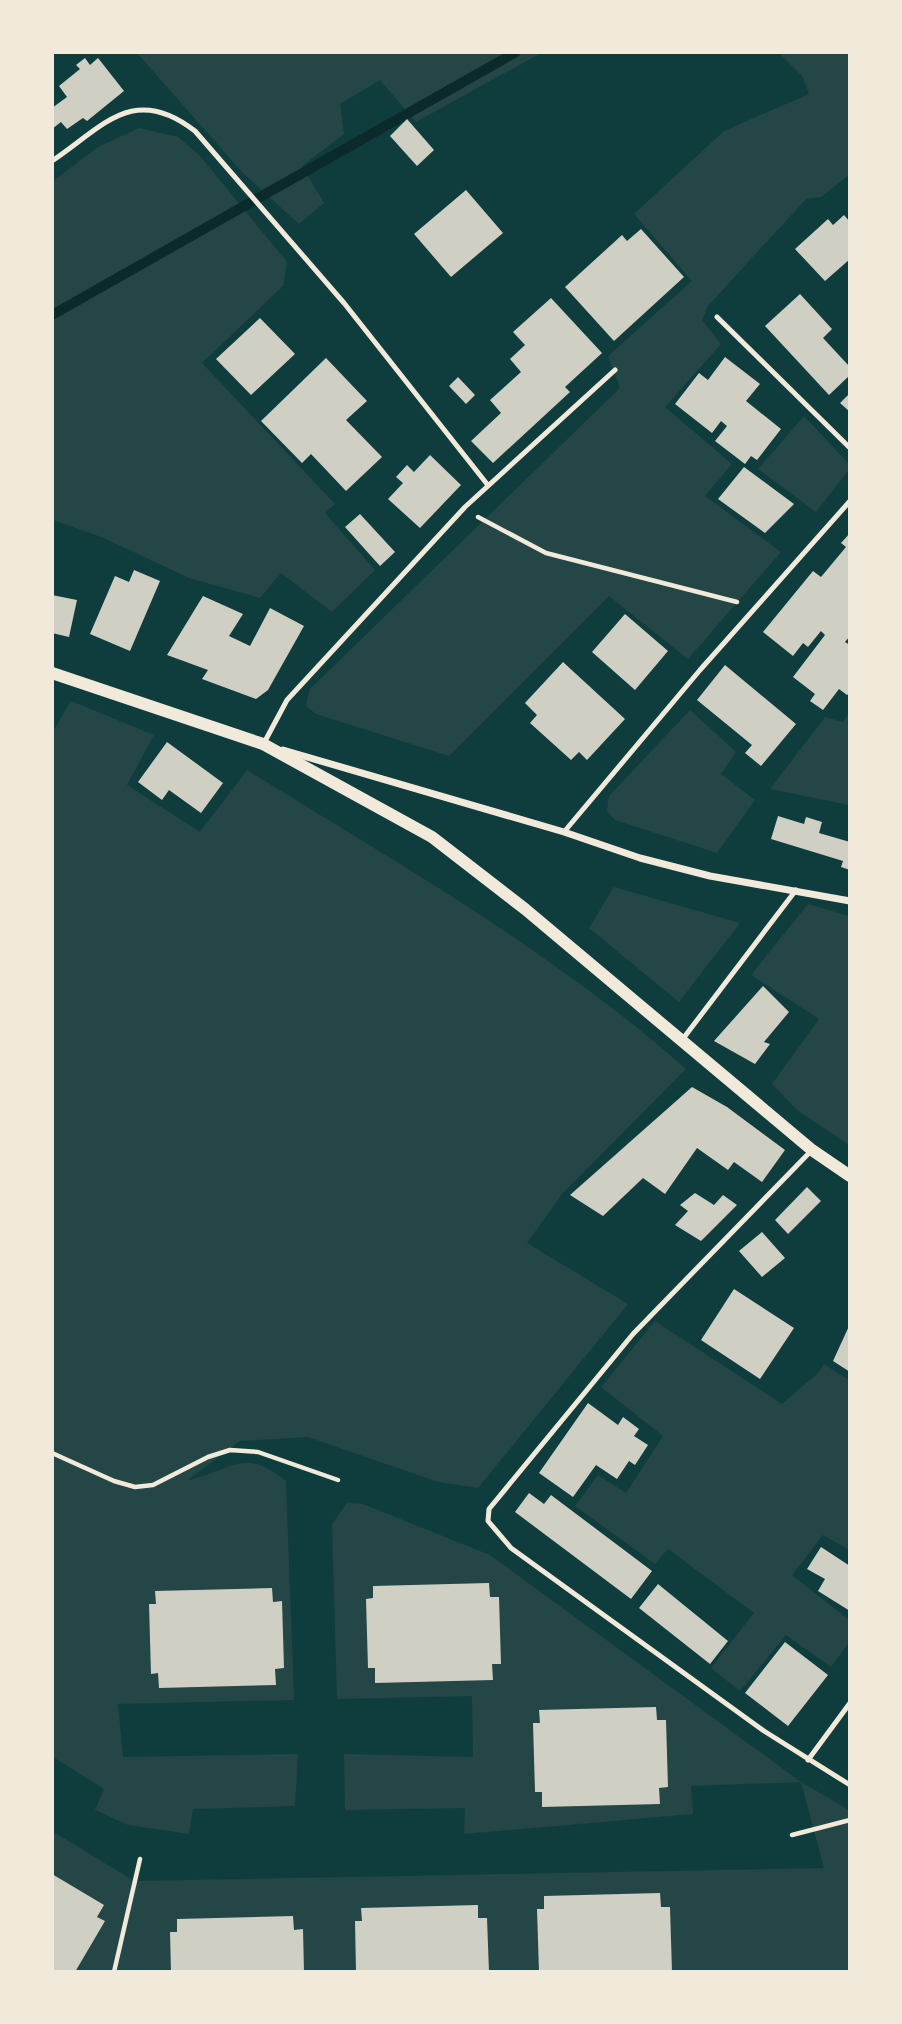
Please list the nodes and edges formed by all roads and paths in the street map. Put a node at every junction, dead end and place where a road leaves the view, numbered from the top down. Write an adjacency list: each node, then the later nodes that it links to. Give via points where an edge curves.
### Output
1 (52, 161): 5 (lane, via 115,115 150,111 179,119 195,131 344,303)
2 (717, 317): 4 (lane)
3 (615, 370): 5 (lane)
4 (849, 448)
5 (487, 484): 7 (lane)
6 (849, 501): 8 (lane)
7 (465, 507): 8 (path, via 507,535 546,552); 10 (lane, via 287,700)
8 (755, 607): 11 (lane)
9 (52, 673): 10 (street)
10 (263, 744): 11 (street); 14 (street, via 432,837)
11 (564, 832): 12 (street, via 710,876)
12 (796, 890): 13 (street); 14 (lane)
13 (849, 901)
14 (682, 1040): 15 (street)
15 (812, 1150): 16 (street); 20 (lane, via 633,1334 489,1509 488,1521 511,1548)
16 (849, 1176)
17 (52, 1453): 18 (path, via 135,1487 153,1485 230,1450 258,1452)
18 (338, 1479)
19 (849, 1703): 20 (lane)
20 (808, 1760): 21 (lane)
21 (849, 1785)
22 (849, 1821): 23 (path)
23 (792, 1835)
24 (140, 1859): 25 (path)
25 (114, 1972)

